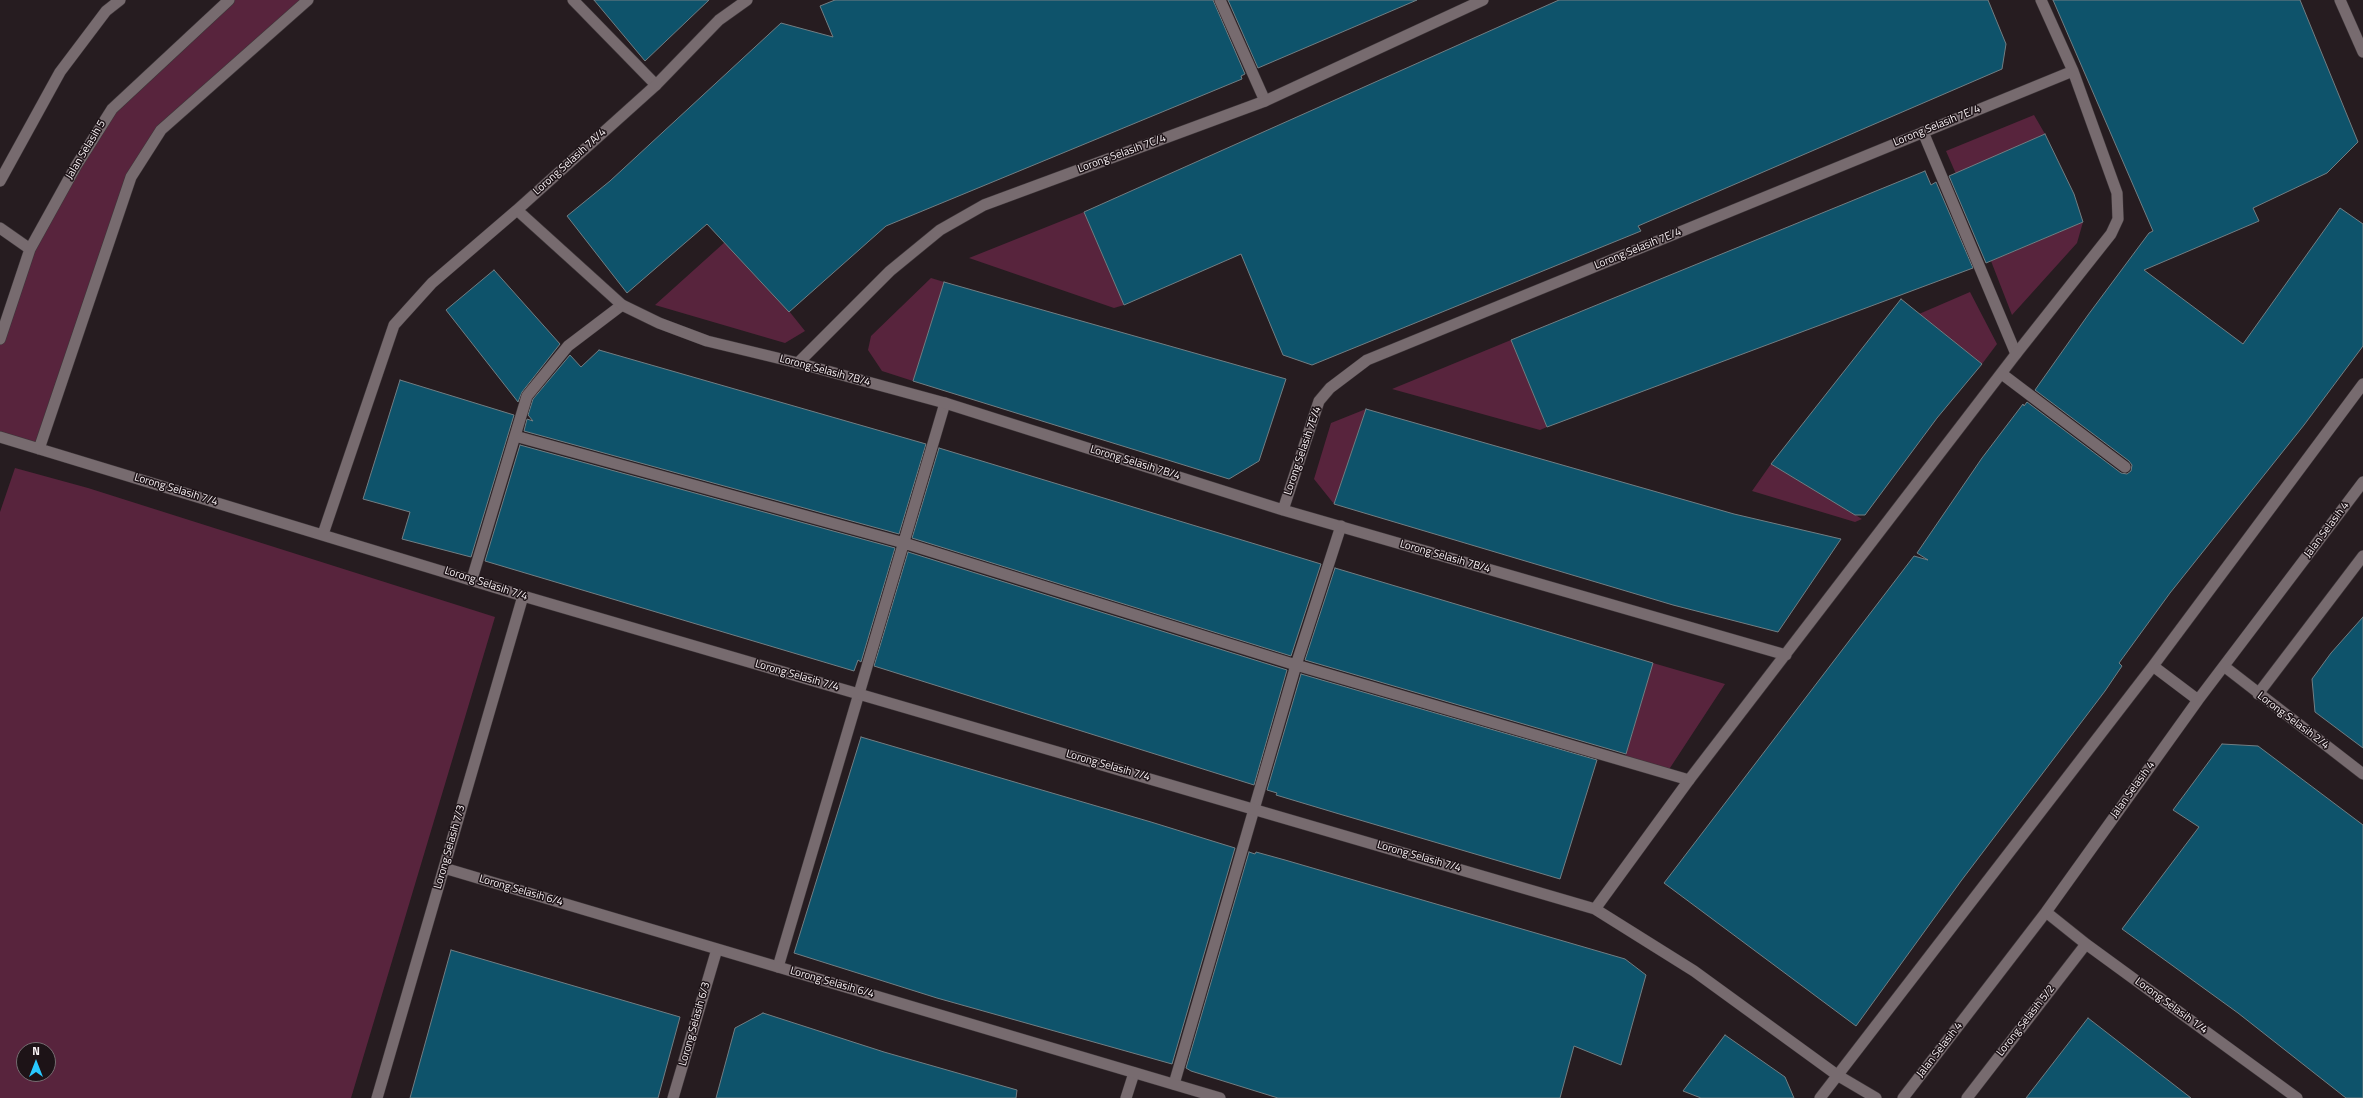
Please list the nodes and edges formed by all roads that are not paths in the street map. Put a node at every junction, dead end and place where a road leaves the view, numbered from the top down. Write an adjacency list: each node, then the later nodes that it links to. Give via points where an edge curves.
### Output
1 (120, 0): 15 (street, via 106,11 60,72)
2 (229, 0): 18 (street, Jalan Selasih 5, via 112,109 76,166)
3 (308, 0): 28 (street, via 161,130 130,177)
4 (573, 0): 12 (street)
5 (747, 0): 12 (street, Lorong Selasih 7A/4, via 719,20)
6 (1220, 0): 13 (street)
7 (1484, 0): 13 (street, Lorong Selasih 7C/4)
8 (2041, 0): 11 (street)
9 (2340, 0): 10 (street)
10 (2363, 52)
11 (2073, 71): 14 (street, Lorong Selasih 7E/4); 21 (street, via 2117,193 2118,219 2111,234)
12 (656, 85): 16 (street, Lorong Selasih 7A/4)
13 (1265, 101): 22 (street, Lorong Selasih 7C/4, via 984,205 940,230 890,271)
14 (1923, 132): 21 (street); 31 (street, Lorong Selasih 7E/4, via 1367,360 1330,388 1319,401)
15 (0, 181)
16 (517, 210): 19 (street, Lorong Selasih 7B/4); 33 (street, Lorong Selasih 7A/4, via 432,283 394,325)
17 (0, 228): 18 (street)
18 (30, 249): 20 (street, Jalan Selasih 5)
19 (622, 305): 22 (street, Lorong Selasih 7B/4, via 659,323 707,341); 26 (street, via 568,346 528,396)
20 (0, 339)
21 (2016, 354): 23 (street)
22 (798, 363): 25 (street, Lorong Selasih 7B/4)
23 (2002, 374): 29 (street); 38 (street)
24 (2363, 384): 40 (street)
25 (945, 403): 31 (street, Lorong Selasih 7B/4); 34 (street)
26 (515, 436): 34 (street); 36 (street)
27 (0, 437): 28 (street, Lorong Selasih 7/4)
28 (40, 449): 33 (street, Lorong Selasih 7/4)
29 (2125, 467)
30 (2363, 482): 41 (street, Jalan Selasih 4)
31 (1283, 510): 32 (street, Lorong Selasih 7B/4)
32 (1341, 526): 38 (street, Lorong Selasih 7B/4); 39 (street)
33 (323, 534): 36 (street, Lorong Selasih 7/4)
34 (904, 543): 39 (street); 43 (street)
35 (2363, 556): 42 (street)
36 (472, 579): 37 (street, Lorong Selasih 7/4)
37 (523, 596): 43 (street, Lorong Selasih 7/4); 48 (street, Lorong Selasih 7/3)
38 (1786, 655): 46 (street)
39 (1296, 665): 46 (street); 47 (street)
40 (2153, 666): 44 (street); 55 (street)
41 (2224, 667): 42 (street, Lorong Selasih 2/4); 44 (street, Jalan Selasih 4)
42 (2258, 694): 45 (street, Lorong Selasih 2/4)
43 (861, 695): 47 (street, Lorong Selasih 7/4); 53 (street)
44 (2198, 700): 50 (street, Jalan Selasih 4)
45 (2363, 774)
46 (1689, 780): 49 (street)
47 (1256, 809): 49 (street, Lorong Selasih 7/4); 56 (street)
48 (444, 868): 52 (street, Lorong Selasih 6/4); 57 (street, Lorong Selasih 7/3)
49 (1595, 909): 55 (street, Lorong Selasih 7/4, via 1694,971)
50 (2046, 912): 51 (street, Lorong Selasih 1/4); 63 (street, Jalan Selasih 4)
51 (2086, 944): 64 (street, Lorong Selasih 5/2); 65 (street, Lorong Selasih 1/4)
52 (717, 949): 53 (street, Lorong Selasih 6/4); 58 (street, Lorong Selasih 6/3)
53 (778, 967): 54 (street, Lorong Selasih 6/4)
54 (1134, 1073): 56 (street, Lorong Selasih 6/4); 59 (street)
55 (1837, 1075): 61 (street); 62 (street, Lorong Selasih 7/4)
56 (1174, 1084): 60 (street, Lorong Selasih 6/4)
57 (376, 1098)
58 (673, 1098)
59 (1126, 1098)
60 (1220, 1098)
61 (1820, 1098)
62 (1876, 1098)
63 (1904, 1098)
64 (1967, 1098)
65 (2297, 1098)

